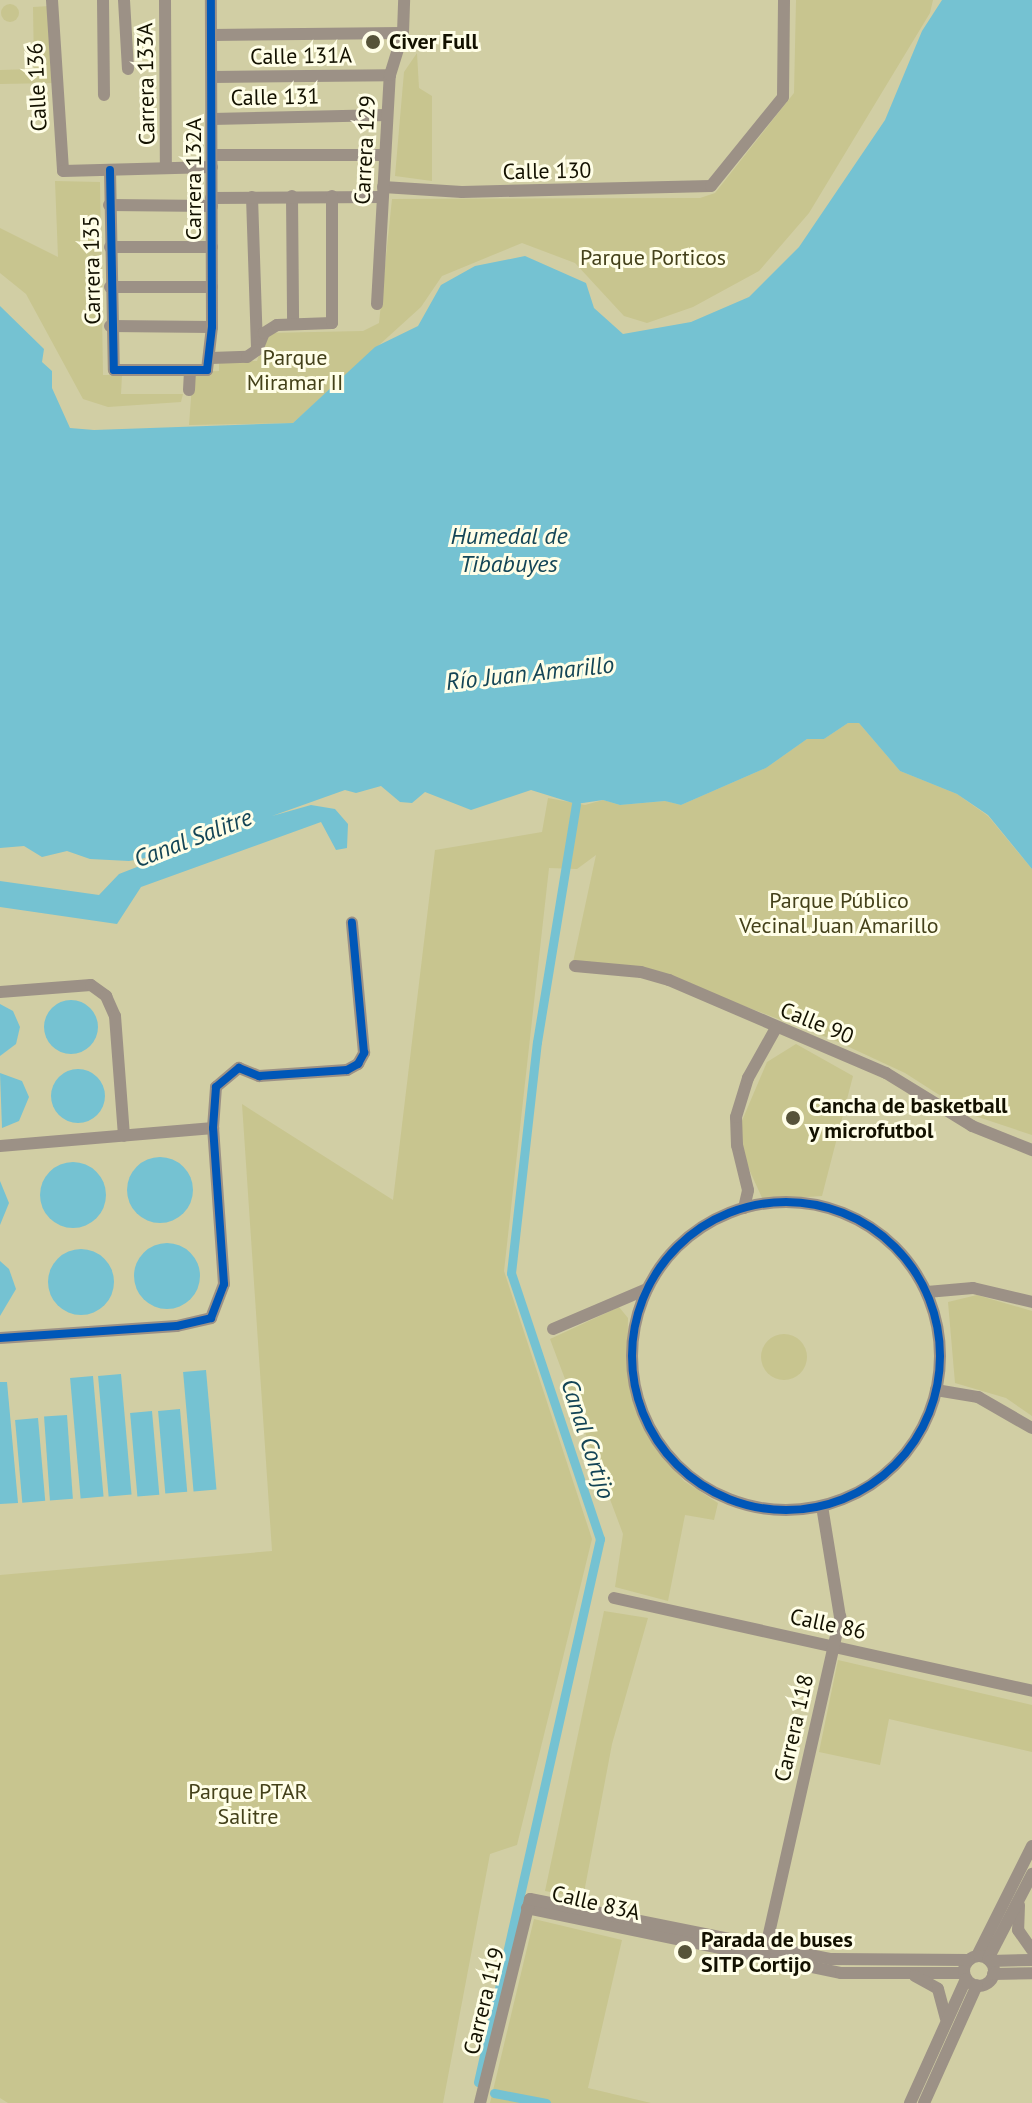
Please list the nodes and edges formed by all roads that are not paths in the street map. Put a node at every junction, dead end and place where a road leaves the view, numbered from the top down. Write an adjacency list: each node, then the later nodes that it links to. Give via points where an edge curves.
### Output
1 (52, 0): 19 (street, Calle 136, via 63,171)
2 (103, 0): 13 (street)
3 (124, 0): 10 (street)
4 (165, 0): 18 (street, Carrera 133A)
5 (211, 0): 9 (street, Carrera 132A)
6 (404, 0): 8 (street, Carrera 129)
7 (784, 0): 20 (street, Calle 130, via 783,97 711,186)
8 (403, 33): 9 (street); 11 (street, Carrera 129)
9 (211, 35): 12 (street, Carrera 132A)
10 (128, 69)
11 (390, 75): 12 (street, Calle 131A); 14 (street, Carrera 129)
12 (212, 77): 15 (street, Carrera 132A)
13 (104, 95)
14 (387, 115): 15 (street, Calle 131); 16 (street, Carrera 129)
15 (212, 119): 17 (street, Carrera 132A)
16 (385, 155): 17 (street); 20 (street, Carrera 129)
17 (212, 161): 18 (street); 24 (street, Carrera 132A)
18 (166, 168): 19 (street)
19 (110, 170): 25 (street, Carrera 135)
20 (383, 192): 22 (street, Calle 130); 30 (street, Carrera 129)
21 (292, 196): 22 (street, Calle 130); 23 (street, Calle 130); 31 (street)
22 (332, 196): 31 (street, via 332,323)
23 (252, 197): 24 (street, Calle 130); 34 (street)
24 (212, 202): 25 (street, Calle 130); 27 (street, Carrera 132A)
25 (109, 205): 26 (street, Carrera 135)
26 (110, 247): 27 (street); 28 (street, Carrera 135)
27 (212, 247): 29 (street, Carrera 132A)
28 (110, 287): 29 (street); 32 (street, Carrera 135)
29 (212, 287): 33 (street, Carrera 132A)
30 (377, 304)
31 (293, 323): 34 (street, via 268,329)
32 (110, 326): 33 (street); 36 (street, Carrera 135, via 114,370)
33 (212, 327): 35 (street, Carrera 132A)
34 (257, 350): 35 (street, via 247,357)
35 (211, 358): 36 (street, via 207,370)
36 (190, 371): 37 (street)
37 (189, 390)
38 (352, 923): 42 (street, via 364,1053 358,1064 347,1070 259,1076 235,1069 216,1087)
39 (575, 966): 41 (street, Calle 90, via 669,980)
40 (0, 992): 43 (street, via 91,985 106,996 115,1016)
41 (776, 1028): 45 (street, Calle 90, via 886,1073 972,1126); 46 (street, via 748,1078 736,1117 748,1190)
42 (213, 1128): 43 (street); 51 (street, via 224,1284 211,1318 177,1326)
43 (124, 1136): 44 (street)
44 (0, 1146)
45 (1032, 1150)
46 (744, 1208): 47 (street, via 687,1238); 48 (street, via 780,1202 817,1204 852,1216 909,1261)
47 (647, 1289): 50 (street); 54 (street, via 633,1340 632,1367 648,1425 667,1454 692,1478 732,1500 788,1511)
48 (927, 1292): 49 (street, via 973,1288); 52 (street, via 938,1342)
49 (1032, 1302)
50 (553, 1329)
51 (0, 1338)
52 (936, 1390): 53 (street, via 978,1397); 54 (street, via 924,1422 883,1475)
53 (1032, 1428)
54 (822, 1506): 56 (street, Carrera 118, via 840,1604)
55 (614, 1598): 56 (street, Calle 86)
56 (833, 1645): 57 (street, Calle 86); 63 (street, Carrera 118)
57 (1032, 1691)
58 (1032, 1846): 65 (street)
59 (1032, 1874): 60 (street)
60 (1020, 1898): 62 (street, via 1018,1930); 65 (street)
61 (527, 1908): 63 (street, Calle 83A); 70 (street, Carrera 119)
62 (1032, 1950)
63 (765, 1953): 65 (street, Calle 83A, via 874,1963); 67 (street, Calle 83A, via 841,1973)
64 (1032, 1960): 65 (street, Calle 83A)
65 (983, 1962): 66 (street, Calle 83A); 68 (street); 68 (street)
66 (1032, 1973)
67 (913, 1975): 68 (street, Calle 83A); 69 (street, via 938,1989)
68 (969, 1979): 69 (street); 72 (street)
69 (946, 2020): 71 (street)
70 (480, 2103)
71 (910, 2103)
72 (924, 2103)

